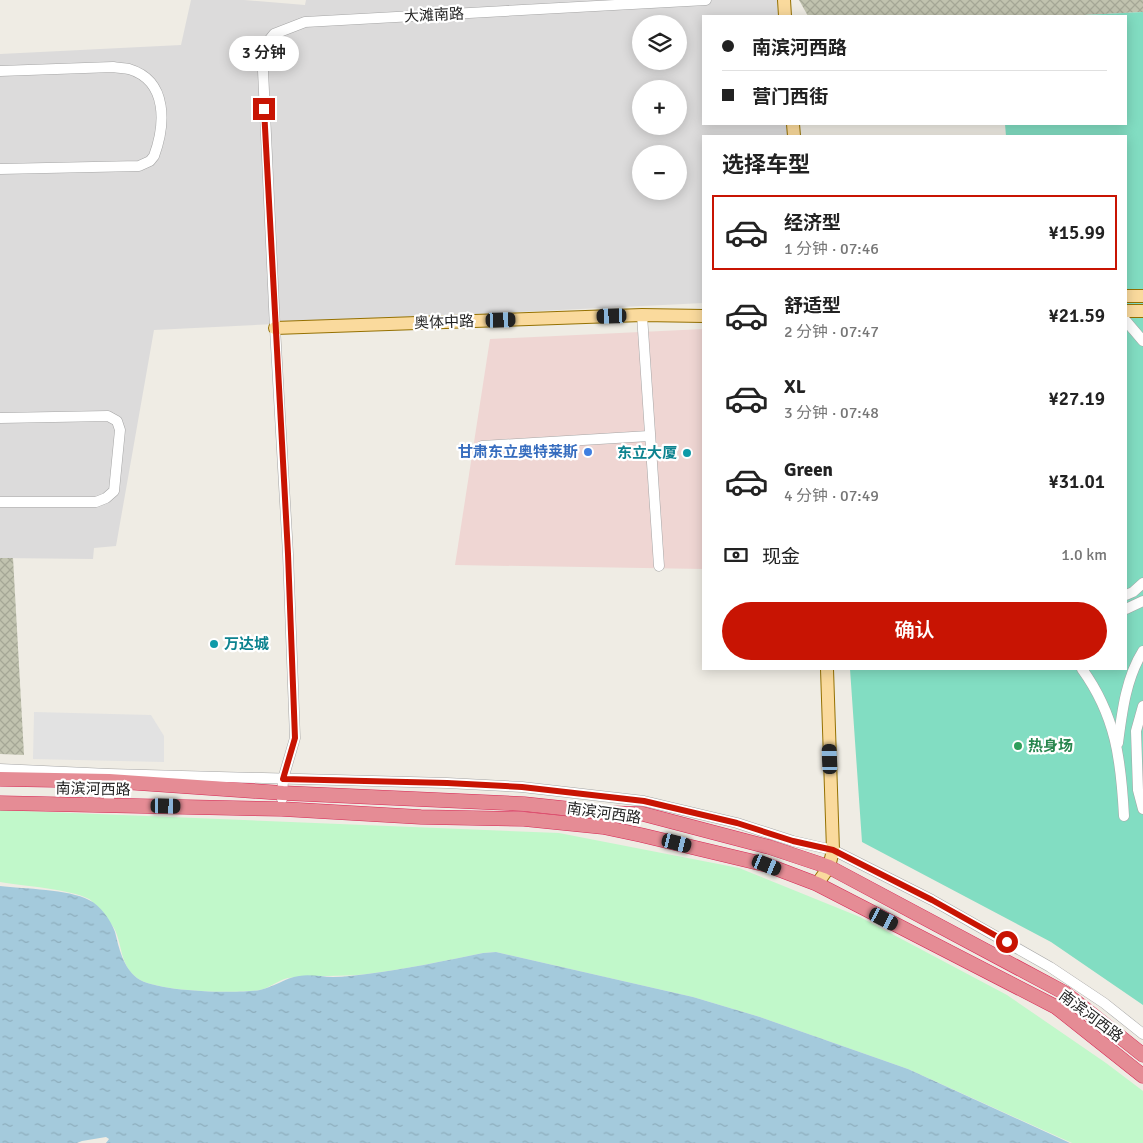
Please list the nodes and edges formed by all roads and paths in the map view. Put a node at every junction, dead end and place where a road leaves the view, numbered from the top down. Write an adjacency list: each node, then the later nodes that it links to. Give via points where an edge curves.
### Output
1 (706, 0): 13 (street, 大滩南路, via 305,22 274,34 262,49)
2 (784, 0): 3 (main road)
3 (785, 15)
4 (0, 72): 5 (street, via 130,69 144,76 155,88 161,103 162,119 154,156 139,166)
5 (0, 169)
6 (1127, 296): 7 (main road)
7 (1143, 296)
8 (1127, 311): 9 (main road)
9 (1143, 311)
10 (642, 315): 11 (main road, 奥体中路); 13 (main road, 奥体中路); 16 (street)
11 (702, 316)
12 (1127, 322): 14 (street)
13 (275, 328): 32 (street, via 295,738)
14 (1143, 341)
15 (0, 418): 18 (street, via 108,416 117,421 120,430 114,491 106,498 96,502)
16 (649, 436): 17 (street); 19 (street)
17 (482, 446)
18 (0, 502)
19 (659, 566)
20 (1143, 583): 21 (street)
21 (1127, 594)
22 (1143, 601): 23 (street)
23 (1127, 609)
24 (1143, 651): 28 (street, via 1122,705)
25 (827, 670): 38 (main road)
26 (1083, 670): 28 (street, via 1094,684 1106,710)
27 (1143, 706): 36 (street, via 1136,731 1138,790)
28 (1118, 747): 37 (street)
29 (0, 769): 30 (street, 南滨河西路)
30 (109, 778): 31 (highway, 南滨河西路); 32 (highway, 南滨河西路); 34 (street)
31 (0, 779)
32 (283, 786): 35 (street); 38 (street, 南滨河西路, via 456,784 522,787 629,799 737,823); 39 (highway, 南滨河西路, via 643,814 769,847)
33 (0, 803): 34 (highway, 南滨河西路)
34 (109, 805): 35 (highway, 南滨河西路)
35 (282, 809): 40 (highway, 南滨河西路, via 524,820 603,827 767,865)
36 (1143, 809)
37 (1124, 816)
38 (833, 850): 39 (main road); 41 (street, 南滨河西路, via 932,900 1050,966)
39 (828, 867): 40 (main road); 42 (highway, 南滨河西路, via 1065,994)
40 (817, 884): 43 (highway, 南滨河西路, via 1056,1007)
41 (1143, 1034)
42 (1143, 1055)
43 (1143, 1076)

